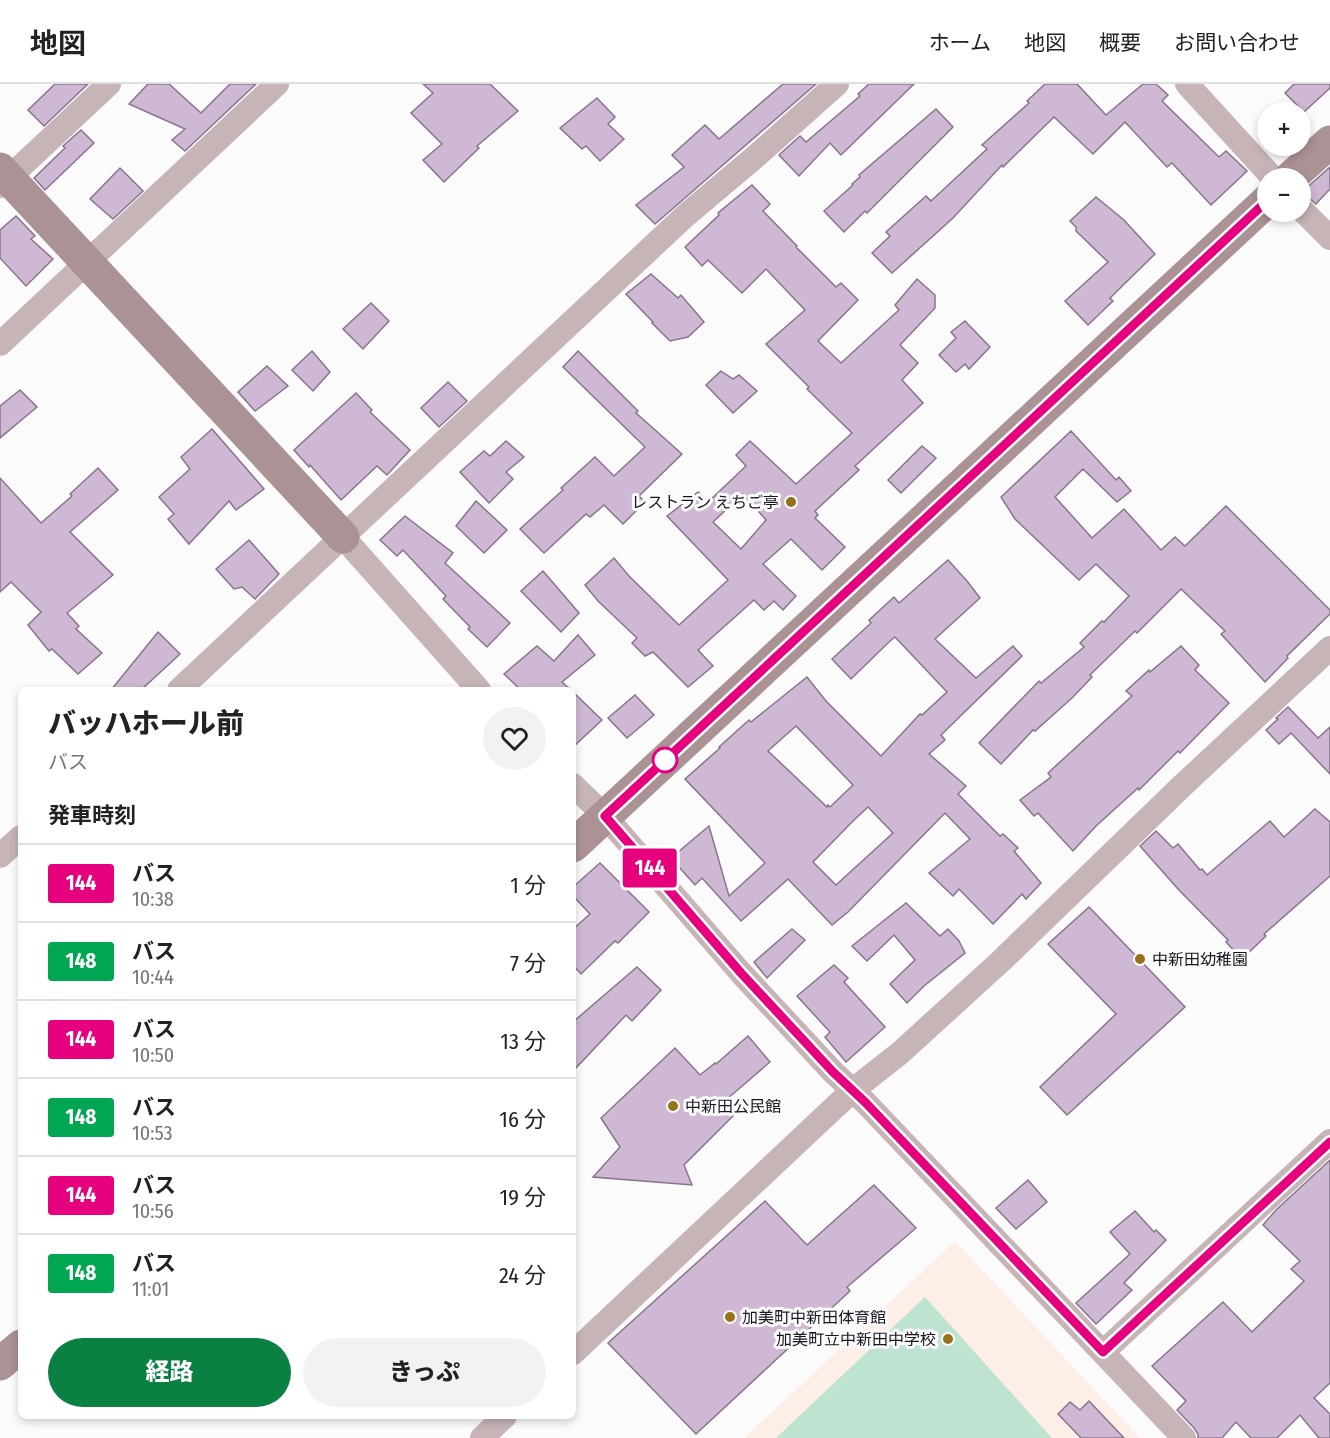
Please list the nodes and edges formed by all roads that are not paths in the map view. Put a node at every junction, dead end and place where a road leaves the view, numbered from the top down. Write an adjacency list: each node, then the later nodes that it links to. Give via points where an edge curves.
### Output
1 (109, 84): 8 (street)
2 (276, 84): 12 (street)
3 (837, 84): 14 (street, via 685,216)
4 (1187, 84): 6 (street)
5 (1330, 142): 7 (street)
6 (1263, 168)
7 (1301, 168)
8 (3, 178): 12 (street)
9 (1257, 210): 19 (street)
10 (1311, 219): 11 (street)
11 (1330, 238)
12 (88, 262): 13 (street); 14 (street)
13 (0, 344)
14 (343, 537): 16 (street); 17 (street)
15 (1330, 648): 23 (street, via 992,969)
16 (182, 687)
17 (476, 687)
18 (576, 787): 19 (street)
19 (605, 816): 21 (street); 23 (street, via 741,973)
20 (18, 840): 22 (street)
21 (576, 843)
22 (0, 856)
23 (853, 1090): 26 (street); 27 (street)
24 (1330, 1142): 27 (street)
25 (18, 1349): 28 (street)
26 (576, 1350)
27 (1103, 1352): 31 (street)
28 (0, 1364)
29 (502, 1419): 30 (street)
30 (482, 1438)
31 (1184, 1438)

